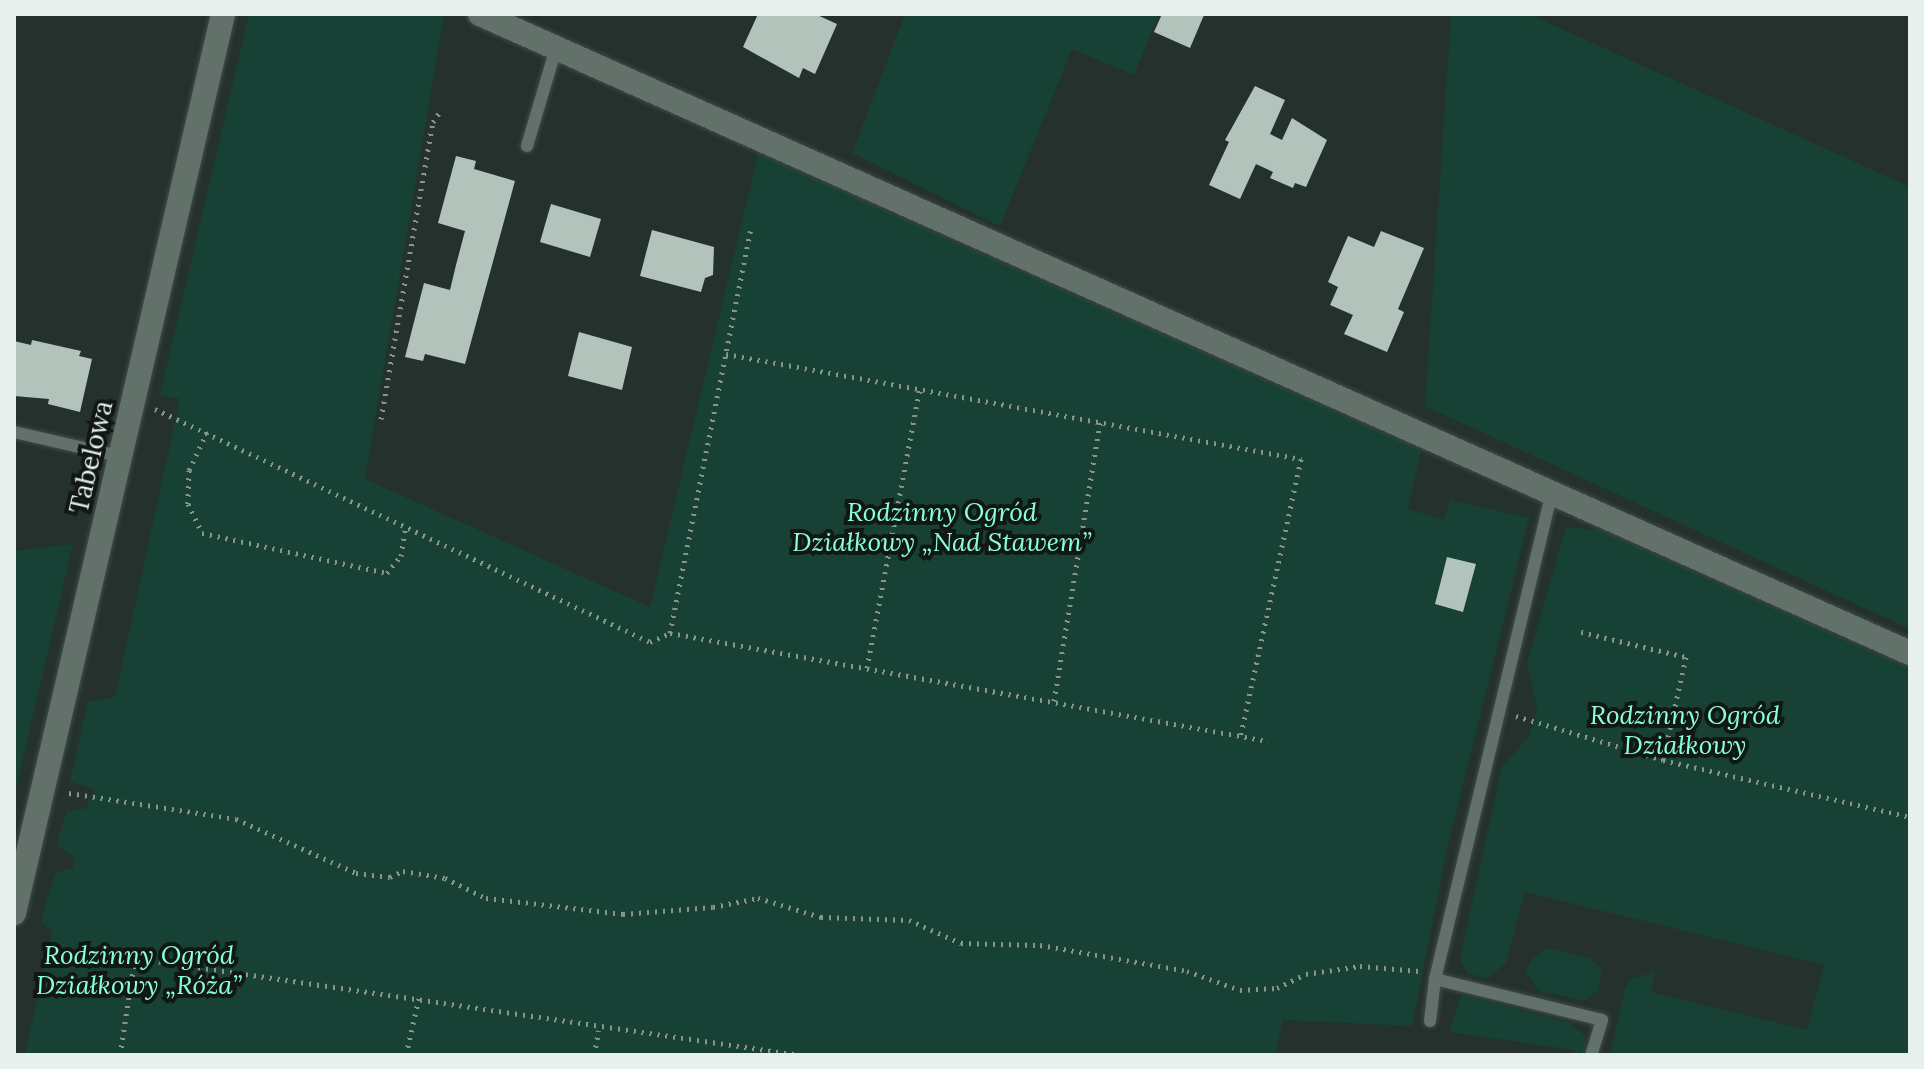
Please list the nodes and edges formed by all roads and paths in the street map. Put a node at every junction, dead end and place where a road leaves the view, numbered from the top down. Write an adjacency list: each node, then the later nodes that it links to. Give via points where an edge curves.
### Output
1 (223, 14): 9 (street, Tabelowa)
2 (480, 14): 3 (street)
3 (556, 48): 5 (lane); 15 (street)
4 (439, 113): 10 (path, via 433,122)
5 (527, 146)
6 (750, 231): 7 (path)
7 (726, 354): 8 (path); 18 (path)
8 (920, 388): 11 (path); 20 (path)
9 (131, 403): 13 (path); 14 (street, Tabelowa)
10 (381, 419)
11 (1100, 422): 21 (path); 23 (path, via 1301,459)
12 (14, 432): 14 (lane)
13 (207, 432): 16 (path); 16 (path, via 189,470 188,504 202,533 387,573 401,556)
14 (119, 456): 26 (street, Tabelowa)
15 (1551, 495): 19 (street); 22 (lane)
16 (406, 525): 18 (path, via 650,642)
17 (1581, 632): 25 (path, via 1686,657)
18 (670, 633): 20 (path)
19 (1910, 653)
20 (867, 668): 21 (path)
21 (1054, 701): 23 (path)
22 (1500, 711): 25 (path); 29 (lane)
23 (1241, 735): 24 (path)
24 (1268, 741)
25 (1663, 760): 27 (path)
26 (43, 788): 28 (street, Tabelowa); 29 (path, via 236,819 356,873 390,877 403,871 445,878 486,898 623,914 758,898 821,917 909,920 961,943 1040,945 1187,971 1240,990 1277,988 1306,974 1360,966)
27 (1910, 817)
28 (14, 913)
29 (1435, 976): 31 (lane); 33 (lane, via 1602,1020)
30 (419, 998): 32 (path); 35 (path, via 135,958); 36 (path)
31 (1430, 1021)
32 (599, 1030): 34 (path); 37 (path)
33 (1592, 1052)
34 (784, 1054): 38 (path)
35 (120, 1055)
36 (406, 1055)
37 (594, 1055)
38 (800, 1055)

